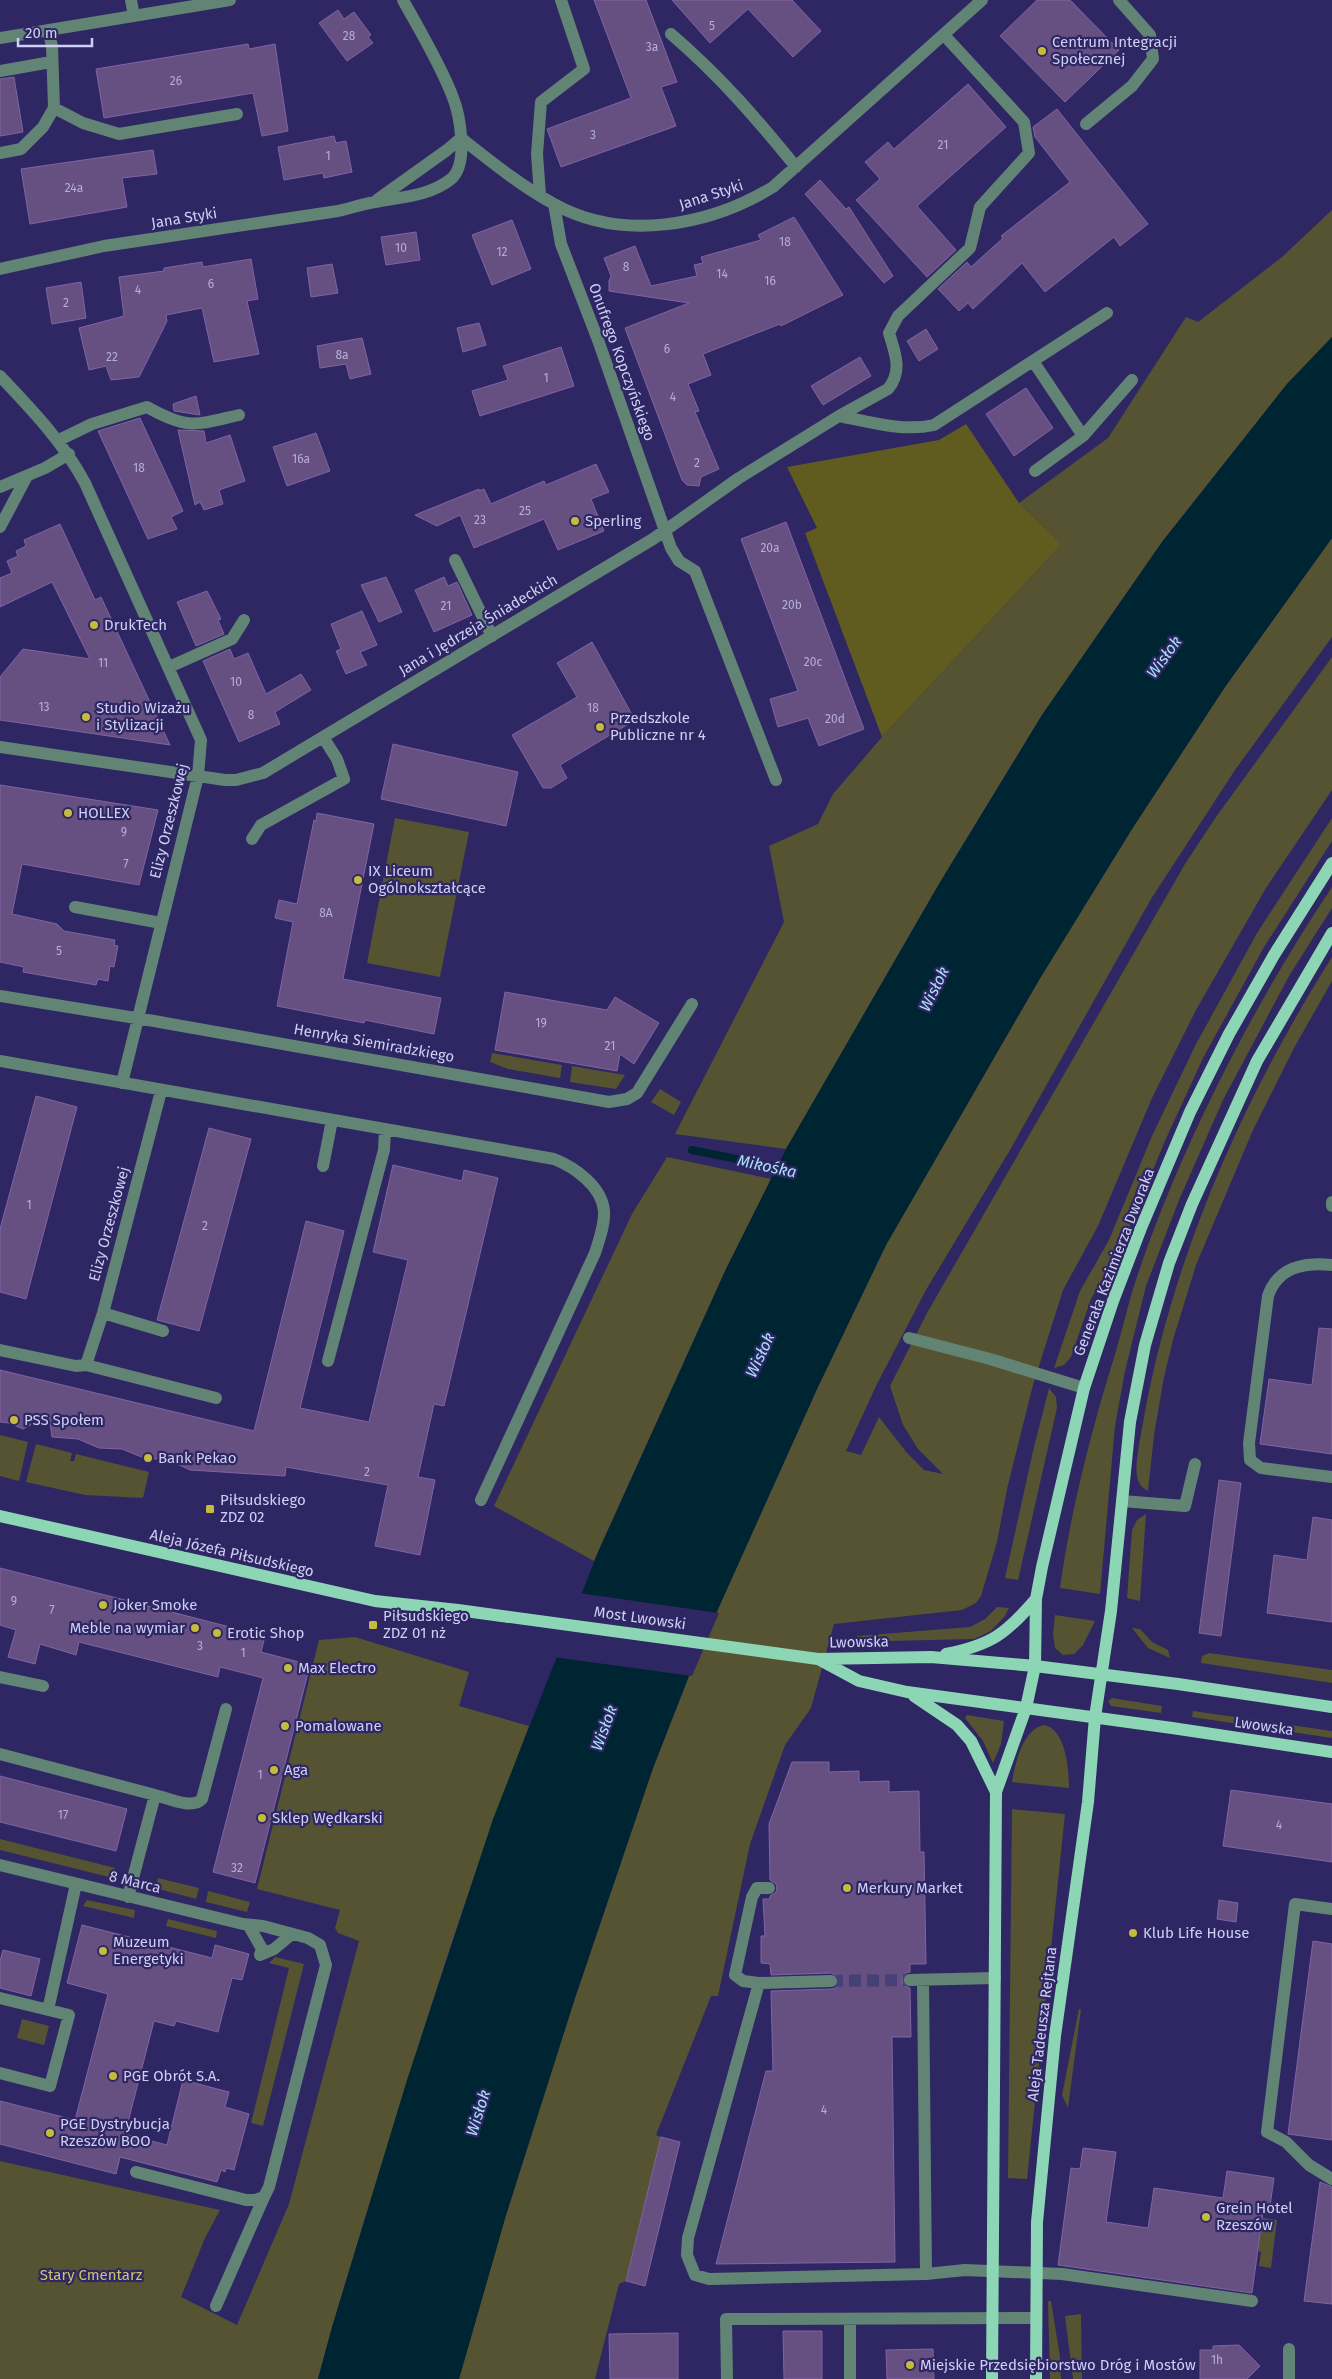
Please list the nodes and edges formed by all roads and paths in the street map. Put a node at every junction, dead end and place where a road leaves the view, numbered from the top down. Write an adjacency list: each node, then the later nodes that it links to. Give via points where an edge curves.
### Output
1 (131, 0): 7 (street)
2 (230, 0): 7 (street)
3 (403, 0): 17 (street, via 453,96)
4 (561, 0): 20 (street, via 584,69 540,102 537,154)
5 (982, 0): 10 (street, Jana Styki)
6 (1119, 0): 16 (street, via 1150,35 1154,59 1132,86)
7 (134, 16): 8 (street)
8 (48, 30): 11 (street); 12 (street)
9 (671, 34): 19 (street, via 744,103)
10 (944, 35): 19 (street, Jana Styki); 29 (street, Jana i Jędrzeja Śniadeckich, via 1024,122 1029,153 980,207 970,248 898,316 889,333 898,364 893,383 888,389)
11 (0, 38)
12 (51, 62): 13 (street); 14 (street)
13 (0, 71)
14 (54, 108): 15 (street, via 83,123 119,134); 18 (street, via 43,126 21,149)
15 (237, 114)
16 (1086, 124)
17 (461, 138): 20 (street, Jana Styki); 21 (street, Jana Styki); 21 (street, Jana Styki, via 459,168 452,178 409,197)
18 (0, 152)
19 (796, 168): 22 (street, Jana Styki, via 752,200 708,216 669,224 616,223 574,213)
20 (540, 195): 22 (street, Jana Styki)
21 (374, 202): 23 (street, Jana Styki, via 338,211 104,246)
22 (554, 204): 37 (street, Onufrego Kopczyńskiego, via 561,244)
23 (0, 269)
24 (1107, 313): 25 (street)
25 (1033, 361): 29 (street, via 934,425 902,427); 30 (street)
26 (0, 376): 31 (street, Elizy Orzeszkowej)
27 (1132, 380): 30 (street)
28 (238, 415): 31 (street, via 197,425 173,422 147,407 92,424)
29 (839, 416): 37 (street, Jana i Jędrzeja Śniadeckich)
30 (1083, 436): 33 (street)
31 (58, 440): 32 (street, Elizy Orzeszkowej)
32 (68, 454): 34 (street); 41 (street, Elizy Orzeszkowej, via 85,483)
33 (1035, 471)
34 (27, 476): 35 (street); 36 (street)
35 (0, 487)
36 (0, 527)
37 (666, 529): 40 (street, Jana i Jędrzeja Śniadeckich); 45 (street, Onufrego Kopczyńskiego, via 671,548 679,561 695,571)
38 (455, 560): 40 (street)
39 (244, 620): 41 (street, via 232,639)
40 (492, 636): 42 (street, Jana i Jędrzeja Śniadeckich)
41 (169, 667): 44 (street, Elizy Orzeszkowej, via 201,740)
42 (323, 737): 44 (street, Jana i Jędrzeja Śniadeckich, via 263,773 248,778 231,780); 46 (street, via 344,779 261,825)
43 (0, 747): 44 (street, Jana i Jędrzeja Śniadeckich)
44 (198, 776): 49 (street, Elizy Orzeszkowej)
45 (776, 780)
46 (252, 839)
47 (1332, 863): 69 (main road, Generała Kazimierza Dworaka, via 1274,955 1190,1112 1141,1228)
48 (75, 907): 49 (street)
49 (161, 923): 53 (street, Elizy Orzeszkowej)
50 (1332, 933): 74 (main road, via 1256,1061 1169,1263 1144,1346 1130,1422)
51 (0, 996): 53 (street, Henryka Siemiradzkiego)
52 (692, 1004): 53 (street, Henryka Siemiradzkiego, via 642,1086 628,1099 618,1102)
53 (138, 1018): 55 (street, Elizy Orzeszkowej)
54 (0, 1061): 55 (street)
55 (122, 1083): 56 (street)
56 (161, 1091): 57 (street); 63 (street, Elizy Orzeszkowej)
57 (332, 1120): 58 (street); 59 (street)
58 (385, 1129): 67 (street, via 384,1150); 73 (street, via 554,1159 587,1180 604,1209 595,1253)
59 (323, 1166)
60 (1332, 1202): 61 (street)
61 (1332, 1206)
62 (1332, 1264): 72 (street, via 1294,1268 1277,1277 1271,1286 1261,1343 1249,1454 1254,1465 1261,1468)
63 (102, 1313): 64 (street); 68 (street, Elizy Orzeszkowej)
64 (163, 1331)
65 (910, 1338): 69 (street)
66 (0, 1350): 68 (street, via 76,1366)
67 (328, 1362)
68 (86, 1365): 70 (street)
69 (1084, 1388): 76 (main road, Generała Kazimierza Dworaka)
70 (216, 1398)
71 (1195, 1464): 74 (street, via 1185,1506)
72 (1332, 1477)
73 (481, 1500)
74 (1122, 1501): 81 (main road, via 1111,1611)
75 (0, 1516): 77 (main road, Aleja Józefa Piłsudskiego, via 365,1599)
76 (1036, 1599): 78 (main road, via 1000,1636 970,1649); 80 (main road, Generała Kazimierza Dworaka)
77 (458, 1610): 79 (main road, Most Lwowski)
78 (931, 1657): 79 (main road, Lwowska); 80 (main road, Lwowska)
79 (818, 1658): 84 (main road, Lwowska, via 859,1681)
80 (1035, 1666): 81 (main road, Lwowska); 86 (main road, Generała Kazimierza Dworaka)
81 (1100, 1674): 85 (main road, Lwowska); 88 (main road, Aleja Tadeusza Rejtana)
82 (0, 1677): 83 (street)
83 (43, 1686)
84 (907, 1692): 86 (main road, Lwowska); 91 (main road, via 957,1725 971,1741)
85 (1332, 1707)
86 (1026, 1708): 88 (main road, Lwowska); 91 (main road)
87 (226, 1709): 92 (street, via 202,1799 191,1804)
88 (1095, 1717): 89 (main road, Lwowska); 112 (main road, Aleja Tadeusza Rejtana, via 1088,1802 1055,2036)
89 (1332, 1752)
90 (0, 1754): 92 (street)
91 (996, 1792): 100 (main road)
92 (155, 1795): 96 (street)
93 (0, 1865): 94 (street, 8 Marca)
94 (76, 1884): 96 (street, 8 Marca); 106 (street)
95 (769, 1888): 104 (street, via 757,1888 752,1897 735,1975 744,1981)
96 (128, 1897): 98 (street, 8 Marca)
97 (1332, 1909): 109 (street, via 1295,1904 1267,2132 1286,2142 1309,2165)
98 (249, 1926): 99 (street, 8 Marca, via 263,1926); 99 (street, via 262,1949 260,1955 274,1949)
99 (292, 1934): 110 (street, 8 Marca, via 320,1945 326,1965)
100 (995, 1978): 102 (street); 111 (main road)
101 (910, 1980): 102 (street)
102 (923, 1980): 113 (street)
103 (831, 1981): 104 (street)
104 (759, 1983): 113 (street, via 688,2238 690,2265 696,2275 709,2279)
105 (0, 1998): 106 (street)
106 (48, 2010): 107 (street, via 69,2015 50,2086)
107 (0, 2073)
108 (136, 2172): 110 (street, via 246,2200)
109 (1332, 2179)
110 (264, 2197): 115 (street)
111 (993, 2271): 112 (street); 113 (street); 116 (main road)
112 (1035, 2273): 114 (street); 117 (main road, Aleja Tadeusza Rejtana)
113 (926, 2274)
114 (1252, 2301)
115 (216, 2306)
116 (992, 2318): 117 (street); 118 (street); 122 (main road)
117 (1035, 2318): 123 (main road, Aleja Tadeusza Rejtana)
118 (850, 2319): 120 (street, via 726,2319); 121 (street)
119 (1289, 2349): 124 (street)
120 (727, 2379)
121 (850, 2379)
122 (992, 2379)
123 (1036, 2379)
124 (1289, 2379)

